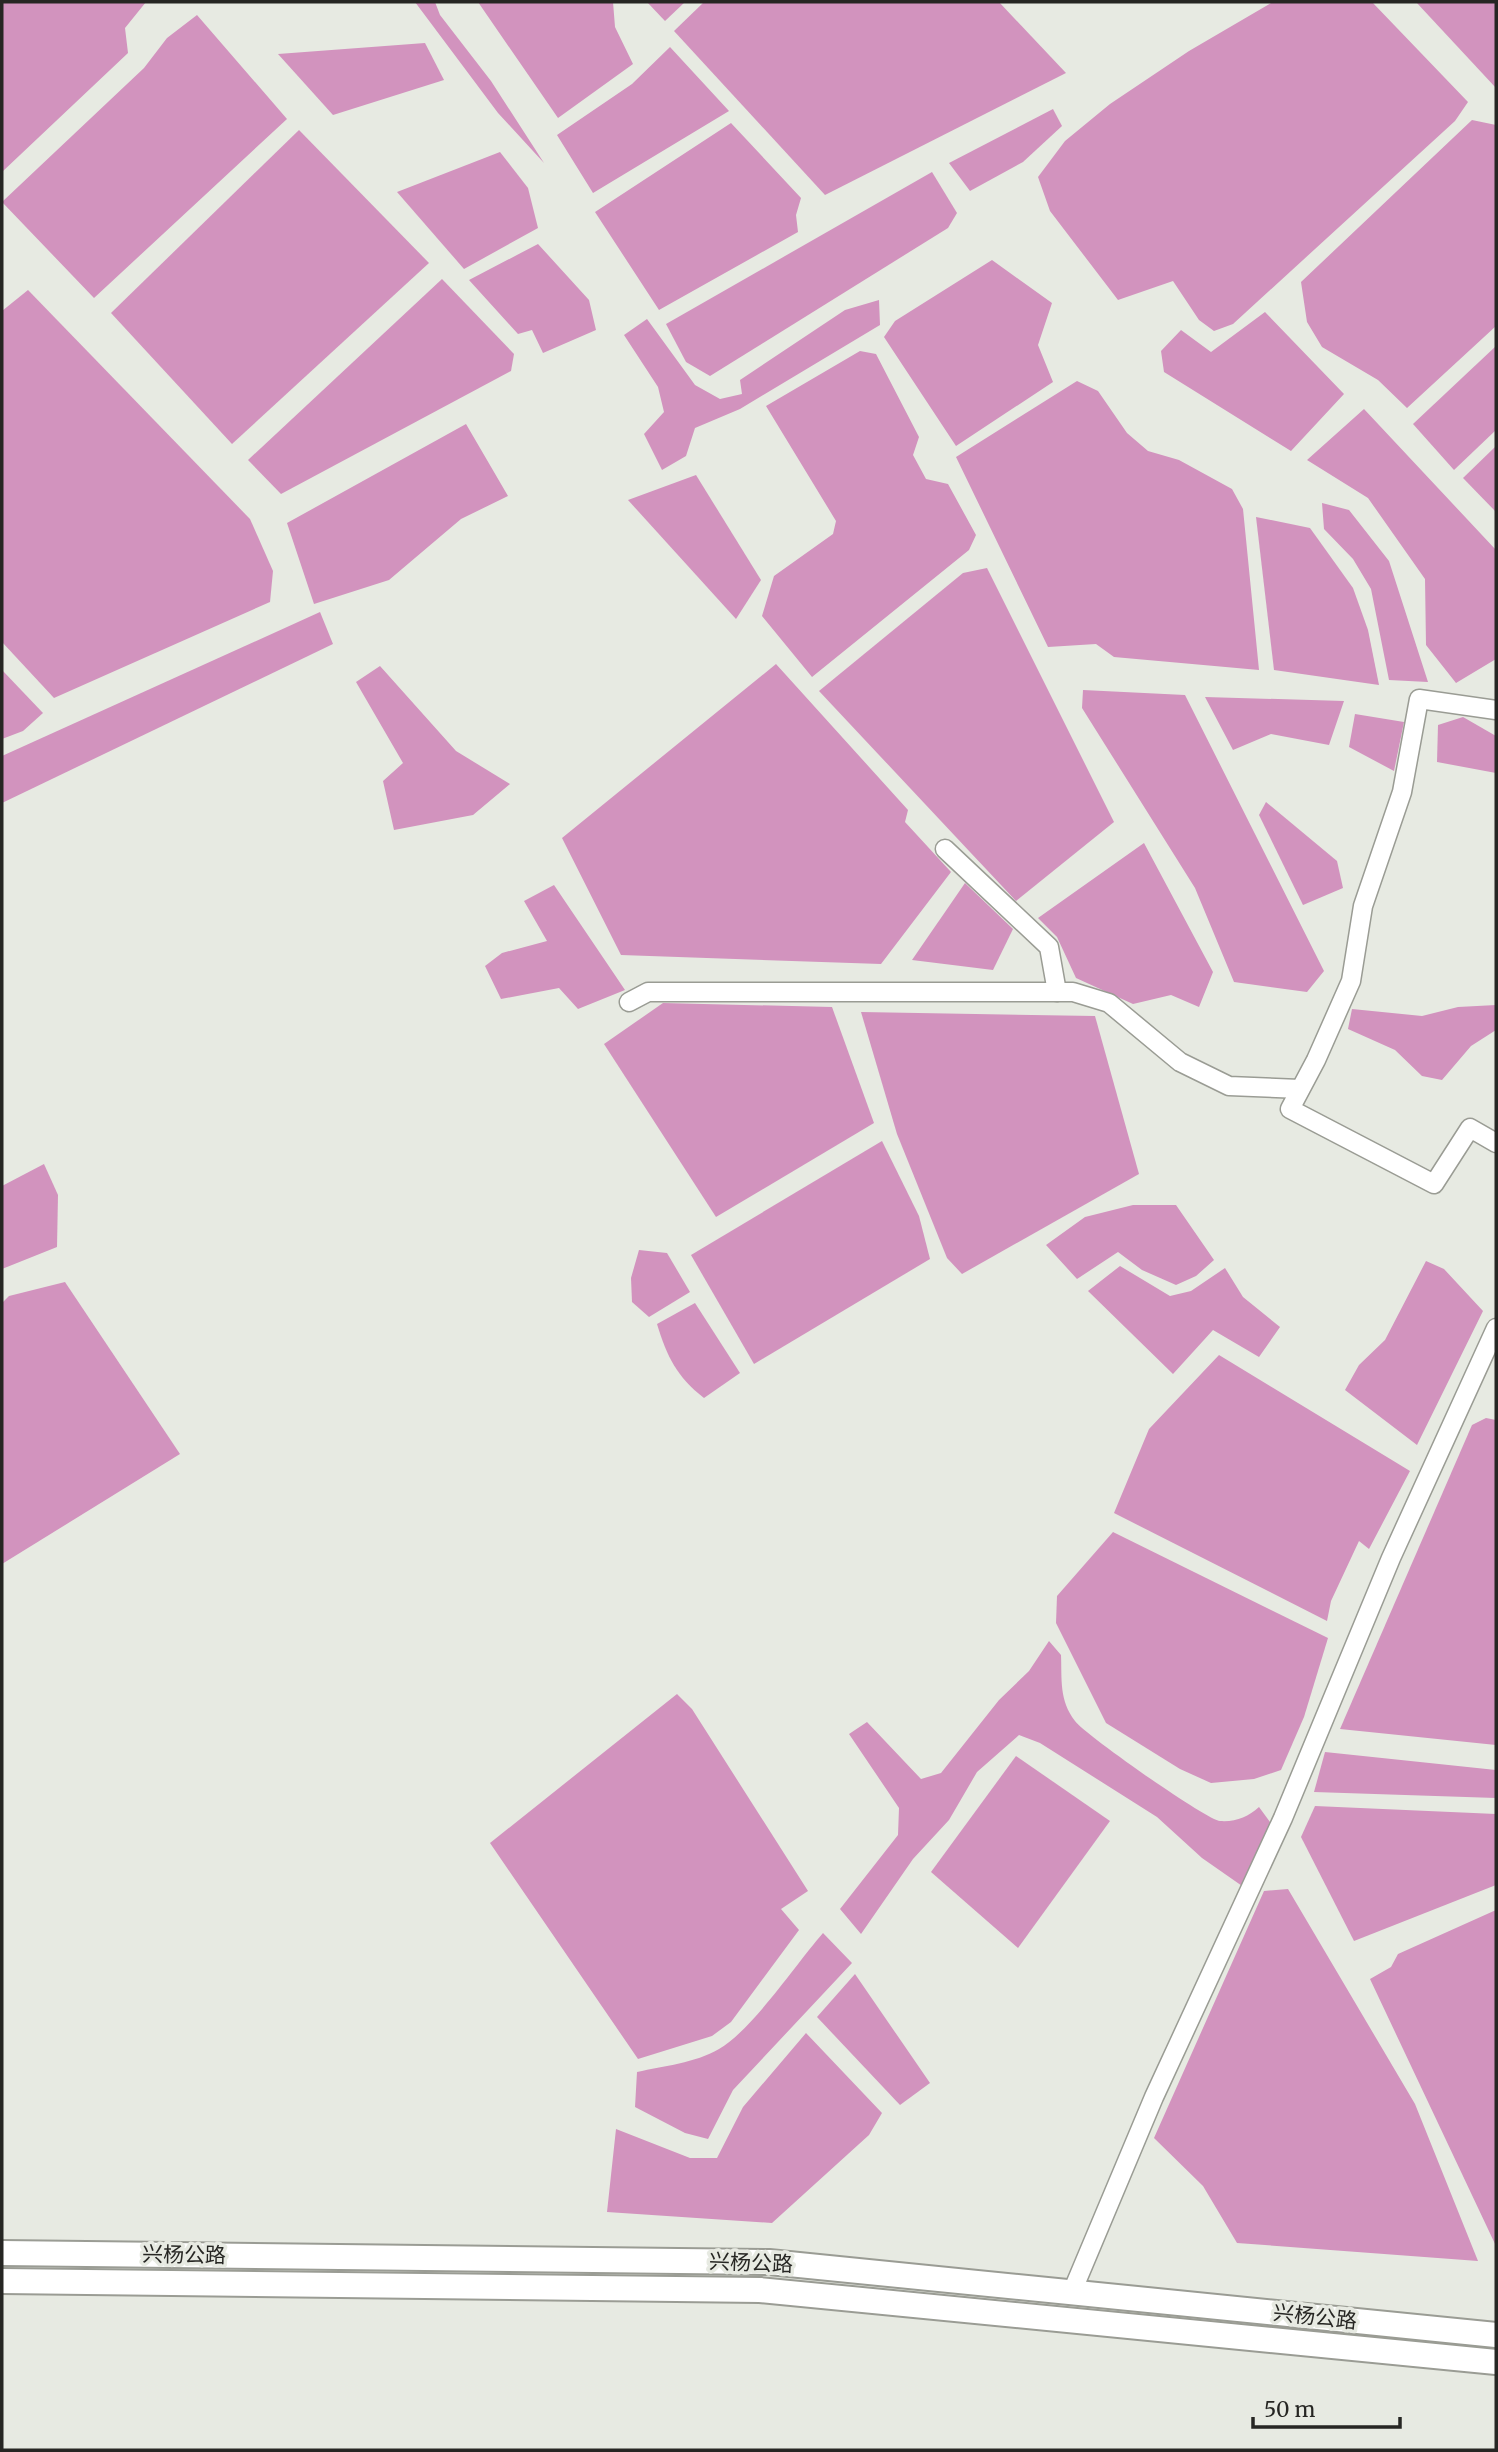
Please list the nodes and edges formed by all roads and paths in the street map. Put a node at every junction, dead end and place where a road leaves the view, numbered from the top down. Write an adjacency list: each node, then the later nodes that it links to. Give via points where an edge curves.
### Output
1 (1496, 710): 5 (street, via 1419,699 1402,792 1363,906 1350,981)
2 (945, 849): 3 (street, via 1049,947)
3 (1057, 992): 4 (street, via 648,992); 5 (street, via 1109,1003 1180,1062 1229,1087)
4 (629, 1002)
5 (1300, 1089): 6 (street, via 1290,1109 1434,1184 1470,1128)
6 (1496, 1143)
7 (1496, 1328): 10 (street)
8 (2, 2253): 10 (main road, 兴杨公路, via 769,2262)
9 (2, 2281): 12 (main road, 兴杨公路, via 760,2290)
10 (1072, 2292): 11 (main road, 兴杨公路)
11 (1496, 2335)
12 (1496, 2362)

